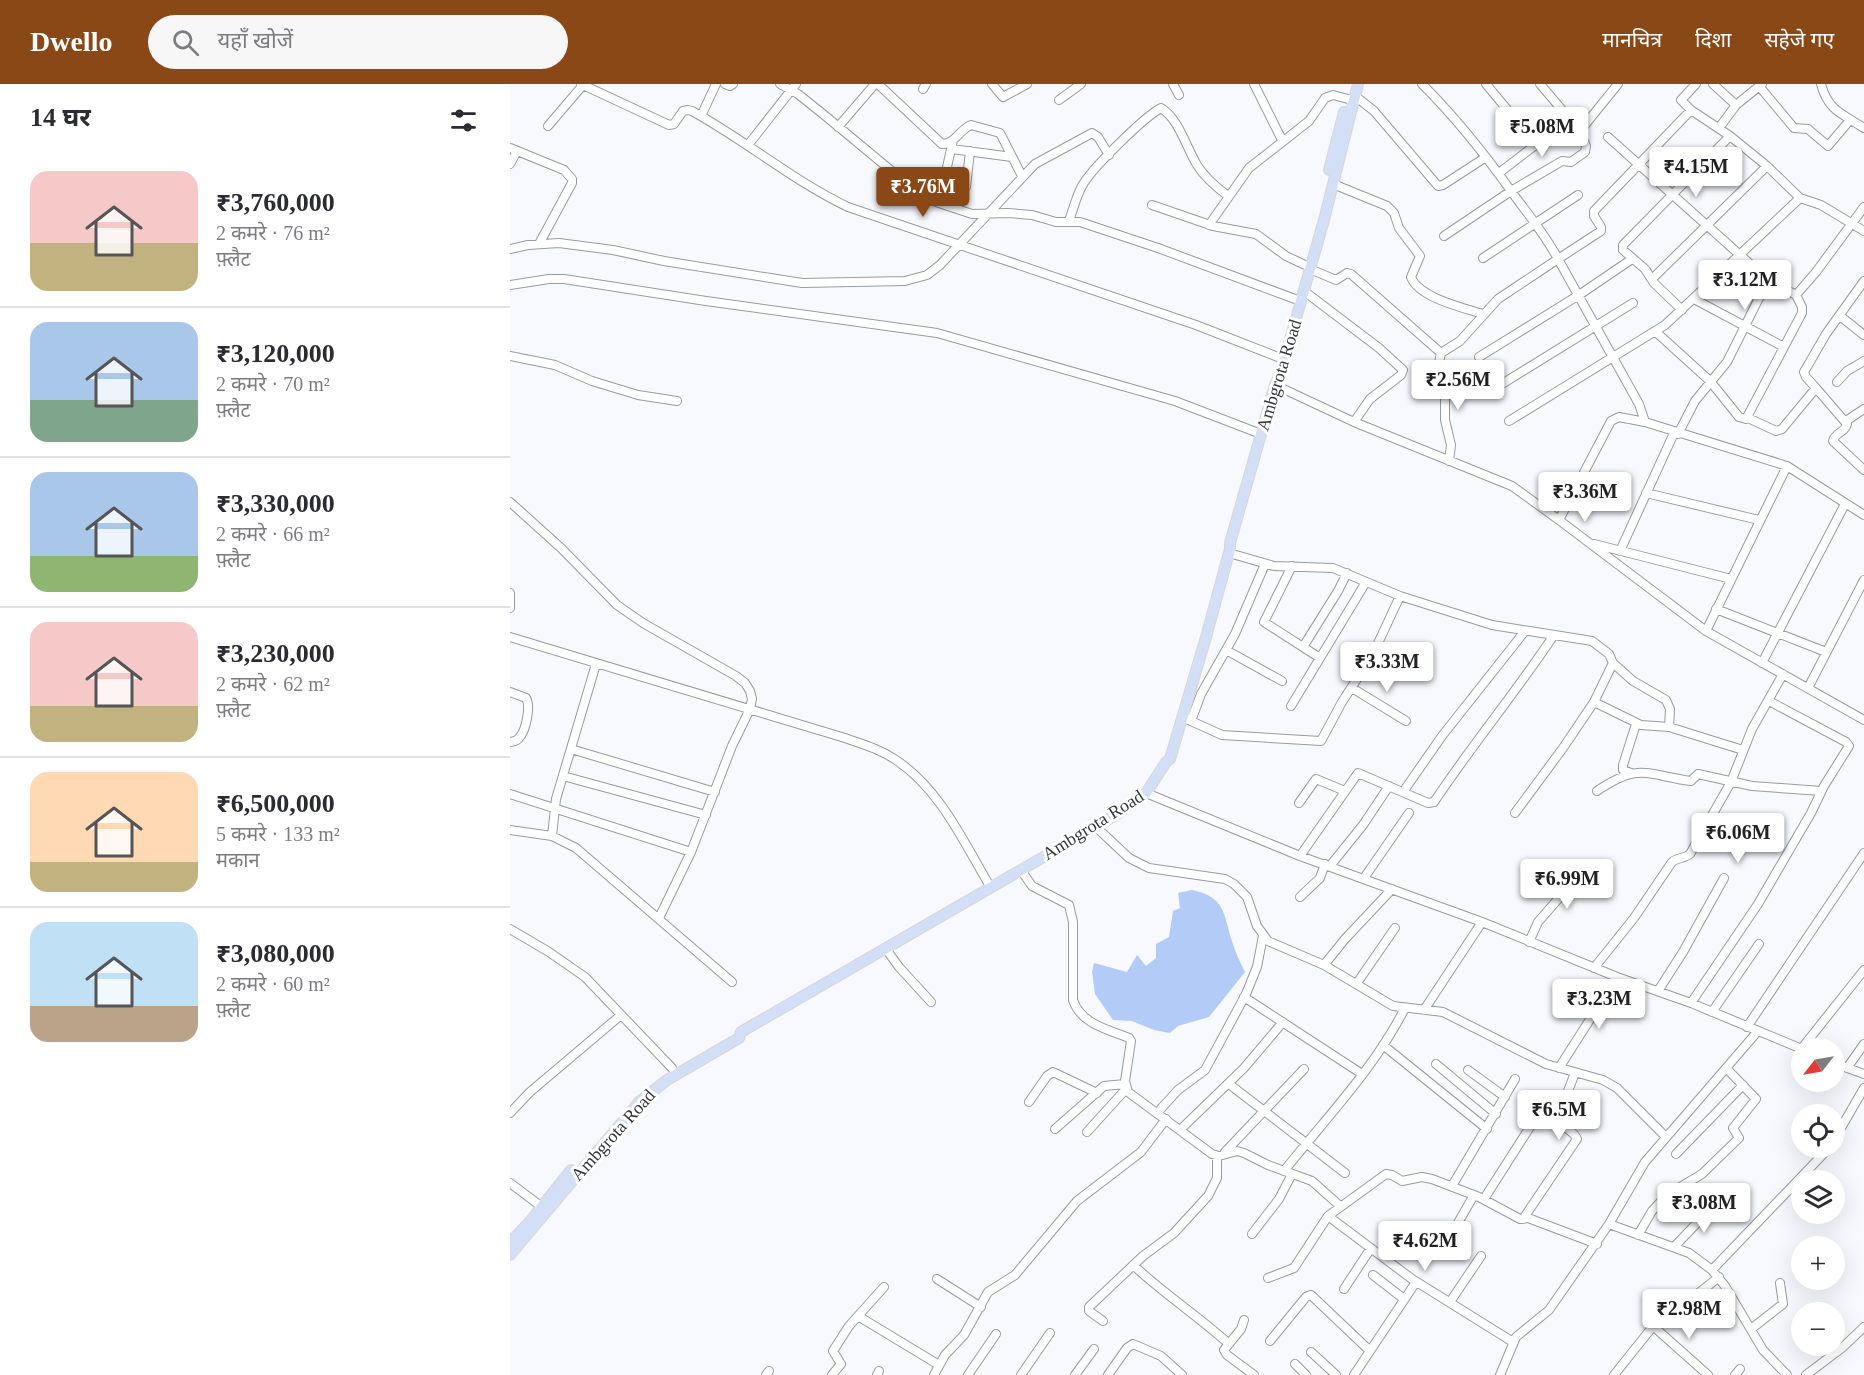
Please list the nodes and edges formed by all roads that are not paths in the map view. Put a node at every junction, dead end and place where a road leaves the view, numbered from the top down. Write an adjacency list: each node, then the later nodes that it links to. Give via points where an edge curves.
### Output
1 (717, 84): 28 (street)
2 (725, 84): 3 (street)
3 (733, 84)
4 (780, 84): 22 (street)
5 (876, 84): 32 (street); 40 (street, via 939,143)
6 (992, 84): 7 (street, via 1003,97)
7 (1028, 84)
8 (1081, 84): 25 (street)
9 (1173, 84): 23 (street)
10 (1254, 84): 38 (street)
11 (1352, 84): 24 (main road)
12 (1358, 84): 24 (main road, Ambgrota Road)
13 (1486, 84): 30 (street)
14 (1540, 84): 35 (street)
15 (1617, 84): 35 (street)
16 (1696, 84): 27 (street, via 1681,100)
17 (1713, 84): 26 (street)
18 (1821, 84): 29 (street, via 1828,103)
19 (582, 85): 28 (street, via 669,125 686,110); 31 (street)
20 (1427, 85): 45 (street)
21 (1761, 85): 26 (street); 29 (street, via 1794,128 1808,129 1828,146)
22 (794, 87): 32 (street); 41 (street)
23 (1179, 94)
24 (1351, 98): 38 (street, via 1327,97 1309,121); 45 (street, via 1374,111 1438,186); 52 (main road, Ambgrota Road); 77 (main road)
25 (1059, 100)
26 (1736, 105): 33 (street)
27 (1691, 110): 33 (street); 48 (street)
28 (701, 116): 41 (street)
29 (1850, 120): 34 (street)
30 (1520, 125)
31 (548, 126)
32 (838, 127): 59 (street, via 911,187)
33 (1719, 128): 36 (street)
34 (1864, 128)
35 (1580, 131): 54 (street, via 1585,152)
36 (1730, 136): 49 (street); 55 (street)
37 (1608, 137): 48 (street)
38 (1282, 140): 57 (street, via 1249,168)
39 (1542, 140): 50 (street)
40 (952, 144): 43 (street); 46 (street, via 971,125 994,130 1004,137); 59 (street)
41 (748, 145): 71 (street, via 831,199)
42 (513, 149): 47 (street); 70 (street, via 564,170 572,179)
43 (970, 151): 46 (street); 53 (street)
44 (1110, 155): 51 (street, via 1092,133 1042,159); 57 (street, via 1161,108 1181,133 1202,173); 63 (street, via 1082,185)
45 (1486, 156): 50 (street)
46 (1012, 157): 51 (street)
47 (510, 164)
48 (1640, 164): 55 (street); 75 (street, via 1594,211 1601,231)
49 (1767, 166): 58 (street); 67 (street)
50 (1499, 173): 54 (street)
51 (1022, 176): 62 (street)
52 (1333, 184): 77 (main road, Ambgrota Road); 89 (street, via 1393,211 1399,228 1420,256 1411,277 1418,287 1448,303)
53 (966, 187)
54 (1511, 191): 64 (street); 69 (street)
55 (1672, 194): 67 (street); 76 (street, via 1624,242 1622,248)
56 (1578, 195): 64 (street)
57 (1228, 196): 66 (street)
58 (1800, 198): 65 (street, via 1814,201); 73 (street)
59 (939, 203): 62 (street, via 972,214)
60 (1152, 205): 66 (street)
61 (1864, 207): 65 (street)
62 (987, 214): 63 (street); 71 (street)
63 (1069, 221): 86 (street, via 1158,248)
64 (1535, 222): 74 (street); 75 (street)
65 (1852, 222): 68 (street); 84 (street)
66 (1209, 225): 77 (street, via 1256,234)
67 (1707, 225): 73 (street); 78 (street)
68 (1864, 231)
69 (1444, 236)
70 (539, 244): 71 (street, via 613,250 802,283 919,278 931,273); 72 (street)
71 (960, 245): 99 (street)
72 (510, 249)
73 (1740, 256): 79 (street); 85 (street)
74 (1483, 258)
75 (1558, 259): 83 (street); 89 (street, via 1498,299)
76 (1632, 259): 78 (street); 83 (street)
77 (1308, 267): 82 (main road, Ambgrota Road); 86 (main road); 96 (street, via 1336,280 1351,273)
78 (1652, 279): 88 (street)
79 (1768, 280): 84 (street); 91 (street)
80 (1864, 280): 90 (street)
81 (510, 285): 115 (street, via 564,279 937,333 1175,402)
82 (1304, 291): 103 (main road, Ambgrota Road); 112 (street, via 1403,370 1370,399)
83 (1579, 295): 92 (street); 100 (street)
84 (1796, 296): 95 (street, via 1802,310)
85 (1694, 299): 88 (street); 91 (street)
86 (1295, 300): 99 (main road)
87 (1634, 303): 92 (street)
88 (1682, 310): 93 (street)
89 (1483, 314): 96 (street, via 1460,341)
90 (1840, 316): 94 (street); 105 (street, via 1804,372)
91 (1744, 326): 95 (street); 102 (street, via 1727,362)
92 (1596, 327): 98 (street); 106 (street)
93 (1656, 332): 98 (street); 102 (street)
94 (1864, 335)
95 (1784, 346): 109 (street)
96 (1441, 353): 116 (street, via 1445,420 1451,445)
97 (510, 356): 107 (street, via 555,365 638,395)
98 (1612, 356): 110 (street); 113 (street)
99 (1278, 357): 103 (main road)
100 (1479, 357)
101 (1864, 361): 104 (street)
102 (1710, 381): 109 (street, via 1739,417); 114 (street)
103 (1276, 382): 112 (street); 115 (main road, Ambgrota Road)
104 (1837, 382)
105 (1816, 388): 109 (street, via 1781,431); 111 (street)
106 (1489, 392)
107 (678, 401)
108 (1864, 409): 111 (street)
109 (1748, 418)
110 (1509, 421)
111 (1846, 421): 118 (street, via 1846,428 1833,441)
112 (1354, 422): 116 (street)
113 (1645, 422): 114 (street); 123 (street, via 1619,417 1611,421)
114 (1676, 433): 117 (street); 119 (street)
115 (1261, 434): 126 (main road, Ambgrota Road)
116 (1449, 461): 123 (street, via 1512,486)
117 (1787, 466): 121 (street); 124 (street)
118 (1864, 470)
119 (1647, 493): 124 (street); 127 (street)
120 (510, 502): 158 (street, via 618,605 745,683 752,699)
121 (1845, 504): 122 (street); 140 (street)
122 (1864, 515)
123 (1559, 520): 125 (street)
124 (1759, 520): 131 (street)
125 (1589, 543): 127 (street); 139 (street)
126 (1229, 550): 128 (street); 159 (main road, Ambgrota Road); 167 (main road, via 1226,548 1220,565 1173,723)
127 (1620, 551): 131 (street)
128 (1265, 564): 129 (street); 144 (street)
129 (1292, 566): 130 (street, via 1326,567); 143 (street, via 1264,622)
130 (1347, 573): 133 (street); 143 (street)
131 (1731, 579): 137 (street)
132 (1864, 580): 145 (street)
133 (1366, 582): 135 (street); 146 (street)
134 (510, 593): 136 (street)
135 (1400, 596): 138 (street, via 1492,625); 152 (street)
136 (510, 608)
137 (1716, 609): 139 (street); 140 (street)
138 (1526, 631): 141 (street); 175 (street)
139 (1706, 631): 148 (street)
140 (1777, 633): 145 (street); 148 (street)
141 (1554, 635): 147 (street, via 1597,643); 175 (street, via 1434,802)
142 (510, 638): 149 (street)
143 (1303, 647): 146 (street)
144 (1226, 650): 151 (street); 159 (street)
145 (1826, 652): 153 (street)
146 (1320, 658): 157 (street)
147 (1613, 663): 156 (street); 163 (street, via 1633,681 1666,700)
148 (1762, 663): 150 (street)
149 (596, 664): 158 (street); 165 (street)
150 (1784, 674): 153 (street); 155 (street)
151 (1282, 681)
152 (1352, 688): 159 (street, via 1319,742 1222,735); 161 (street)
153 (1808, 688): 160 (street)
154 (510, 692): 164 (street, via 526,698 529,708 521,736)
155 (1772, 694): 166 (street); 176 (street, via 1849,744)
156 (1594, 702): 162 (street); 182 (street)
157 (1291, 705)
158 (750, 708): 174 (street); 197 (street, via 871,746 895,759 936,796)
159 (1186, 719): 167 (main road, Ambgrota Road)
160 (1864, 720)
161 (1406, 721)
162 (1636, 724): 163 (street); 168 (street, via 1623,765 1623,770)
163 (1669, 727): 166 (street)
164 (510, 742)
165 (571, 749): 169 (street); 174 (street)
166 (1743, 750): 170 (street)
167 (1166, 762): 177 (main road, Ambgrota Road)
168 (1631, 773): 170 (street, via 1691,781 1698,774); 173 (street)
169 (563, 776): 180 (street); 183 (street)
170 (1731, 782): 176 (street); 187 (street)
171 (1389, 786): 172 (street, via 1358,773); 175 (street); 192 (street, via 1363,825)
172 (1345, 791): 179 (street, via 1316,779); 191 (street)
173 (1597, 791)
174 (715, 792): 183 (street)
175 (1403, 792)
176 (1821, 792): 217 (street, via 1758,904)
177 (1146, 793): 184 (main road, Ambgrota Road); 191 (street)
178 (510, 794): 180 (street)
179 (1299, 803)
180 (554, 808): 188 (street); 189 (street)
181 (1409, 813): 195 (street)
182 (1515, 813)
183 (706, 815): 189 (street)
184 (1096, 827): 194 (main road, Ambgrota Road); 204 (street, via 1130,858 1149,868 1225,879 1234,884 1247,897)
185 (1756, 827): 187 (street, via 1739,851)
186 (510, 830): 188 (street)
187 (1701, 834): 209 (street, via 1688,856 1672,862)
188 (552, 836): 200 (street, via 584,855)
189 (691, 852): 200 (street)
190 (1864, 853): 223 (street)
191 (1299, 856): 192 (street)
192 (1328, 865): 195 (street); 199 (street)
193 (1586, 867): 205 (street, via 1538,922)
194 (1021, 870): 197 (main road, Ambgrota Road); 243 (street, via 1032,886 1071,909 1073,1000 1085,1019 1131,1041)
195 (1364, 878): 198 (street)
196 (1724, 878): 214 (street)
197 (991, 888): 207 (main road, Ambgrota Road)
198 (1392, 889): 201 (street); 208 (street)
199 (1300, 897)
200 (659, 918): 212 (street)
201 (1482, 922): 205 (street); 219 (street)
202 (1395, 928): 213 (street)
203 (510, 929): 221 (street, via 585,977)
204 (1263, 936): 208 (street); 215 (street, via 1257,967)
205 (1529, 942): 209 (street)
206 (1759, 944): 220 (street)
207 (886, 949): 216 (street); 225 (main road, Ambgrota Road)
208 (1324, 965): 213 (street)
209 (1594, 968): 211 (street)
210 (1864, 970): 226 (street)
211 (1617, 977): 214 (street); 232 (street)
212 (732, 982)
213 (1357, 983): 218 (street, via 1385,1002)
214 (1658, 991): 217 (street)
215 (1244, 997): 222 (street); 250 (street, via 1205,1070 1178,1090)
216 (931, 1002)
217 (1690, 1003): 220 (street)
218 (1405, 1008): 219 (street); 229 (street)
219 (1424, 1010): 232 (street, via 1443,1012)
220 (1712, 1012): 223 (street)
221 (621, 1015): 231 (street); 248 (street)
222 (1283, 1022): 238 (street); 241 (street)
223 (1747, 1027): 224 (street)
224 (1758, 1031): 227 (street); 233 (street)
225 (741, 1032): 231 (main road); 283 (main road, Ambgrota Road, via 739,1038 672,1076 643,1098)
226 (1811, 1038)
227 (1791, 1044)
228 (1864, 1044): 234 (street)
229 (1383, 1045): 238 (street); 255 (street)
230 (1436, 1064): 251 (street)
231 (672, 1068): 272 (main road, via 642,1090)
232 (1559, 1068): 237 (street)
233 (1726, 1068): 242 (street); 259 (street)
234 (1847, 1068): 239 (street)
235 (1304, 1069): 249 (street)
236 (1468, 1070): 246 (street)
237 (1575, 1073): 254 (street); 259 (street, via 1617,1088)
238 (1362, 1074): 260 (street)
239 (1864, 1074)
240 (1515, 1079): 246 (street)
241 (1229, 1084): 249 (street); 257 (street)
242 (1743, 1084): 261 (street); 278 (street, via 1756,1099 1733,1128 1738,1139 1702,1174 1667,1195)
243 (1125, 1086): 245 (street, via 1108,1085); 250 (street); 258 (street)
244 (1864, 1088): 253 (street)
245 (1097, 1093): 247 (street, via 1053,1072); 256 (street)
246 (1505, 1097): 251 (street)
247 (1029, 1102)
248 (511, 1108)
249 (1264, 1111): 260 (street); 262 (street)
250 (1157, 1113): 252 (street)
251 (1496, 1114): 255 (street)
252 (1166, 1119): 257 (street); 297 (street, via 1141,1152 1077,1201 1021,1269 988,1292)
253 (1845, 1121)
254 (1557, 1122): 269 (street, via 1535,1119); 274 (street, via 1576,1139)
255 (1487, 1128): 267 (street)
256 (1055, 1129)
257 (1180, 1130): 262 (street)
258 (1087, 1132)
259 (1666, 1137): 275 (street, via 1640,1169)
260 (1307, 1142): 264 (street); 265 (street)
261 (1676, 1154)
262 (1220, 1155): 264 (street, via 1237,1150); 285 (street, via 1218,1174 1208,1196 1173,1233)
263 (1819, 1158): 286 (street)
264 (1288, 1172): 271 (street, via 1312,1181); 276 (street, via 1279,1199)
265 (1345, 1173)
266 (510, 1183): 272 (street)
267 (1452, 1186): 268 (street); 271 (street, via 1427,1178 1402,1181 1386,1174)
268 (1474, 1195): 269 (street); 277 (street)
269 (1484, 1199): 274 (street)
270 (1716, 1203): 281 (street)
271 (1340, 1206): 273 (street)
272 (542, 1207): 279 (main road)
273 (1328, 1216): 282 (street); 289 (street, via 1294,1268)
274 (1523, 1220): 280 (street, via 1528,1218)
275 (1609, 1224): 278 (street); 280 (street)
276 (1252, 1233)
277 (1451, 1235)
278 (1638, 1235): 281 (street)
279 (510, 1244)
280 (1597, 1244): 307 (street, via 1549,1310)
281 (1674, 1247): 286 (street)
282 (1371, 1248): 291 (street); 294 (street)
283 (510, 1254)
284 (1482, 1256): 296 (street)
285 (1133, 1265): 300 (street, via 1089,1307); 308 (street)
286 (1712, 1270): 288 (street)
287 (1373, 1275): 295 (street)
288 (1719, 1277): 301 (street, via 1690,1300 1678,1295); 303 (street)
289 (1268, 1278)
290 (937, 1280): 297 (street)
291 (1416, 1282): 295 (street); 296 (street)
292 (1780, 1283): 303 (street, via 1783,1304)
293 (884, 1287): 298 (street)
294 (1344, 1289)
295 (1404, 1299): 310 (street)
296 (1450, 1302): 307 (street)
297 (981, 1307): 313 (street)
298 (858, 1316): 313 (street); 315 (street, via 832,1351 841,1364)
299 (1244, 1320): 308 (street)
300 (1103, 1321)
301 (1653, 1326): 328 (street); 329 (street)
302 (1864, 1327): 331 (street)
303 (1751, 1329): 330 (street, via 1767,1355)
304 (1050, 1333): 318 (street)
305 (996, 1334): 317 (street)
306 (1270, 1341): 310 (street, via 1311,1295)
307 (1513, 1342): 327 (street)
308 (1229, 1344): 314 (street, via 1225,1353)
309 (1094, 1349): 319 (street)
310 (1370, 1351): 326 (street)
311 (1311, 1352): 325 (street)
312 (1295, 1364): 324 (street)
313 (939, 1365): 316 (street)
314 (1244, 1367): 322 (street); 323 (street)
315 (832, 1375)
316 (934, 1375)
317 (968, 1375)
318 (1022, 1375)
319 (1076, 1375)
320 (1108, 1375): 321 (street, via 1133,1344 1161,1356)
321 (1182, 1375)
322 (1238, 1375)
323 (1254, 1375)
324 (1306, 1375)
325 (1336, 1375)
326 (1354, 1375)
327 (1500, 1375)
328 (1614, 1375)
329 (1708, 1375)
330 (1788, 1375)
331 (1806, 1375)

